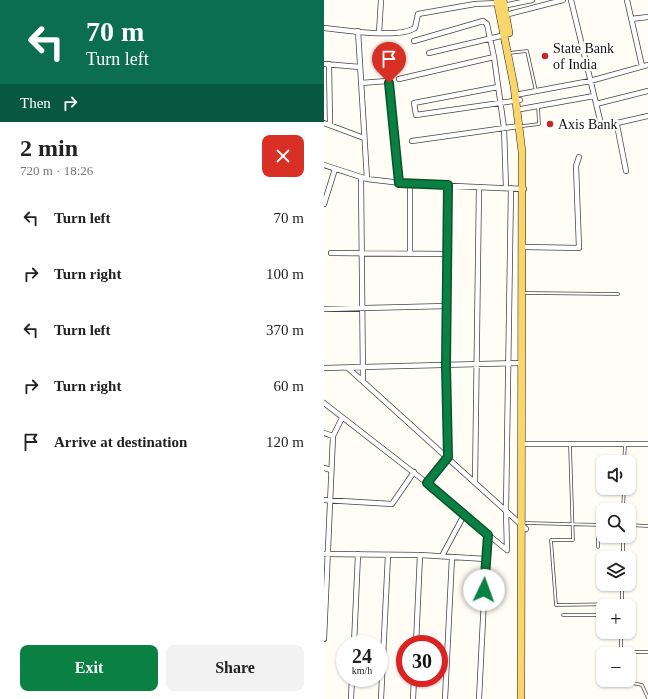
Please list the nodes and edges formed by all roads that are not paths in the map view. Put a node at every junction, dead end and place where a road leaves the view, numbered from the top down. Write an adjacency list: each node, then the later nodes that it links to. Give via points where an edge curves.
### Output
1 (381, 0): 13 (street)
2 (532, 0): 6 (street)
3 (563, 0): 8 (street)
4 (570, 0): 25 (street)
5 (626, 0): 10 (street)
6 (522, 1): 7 (street)
7 (500, 3): 8 (main road); 13 (street, via 475,4 418,14 415,28 408,32)
8 (503, 15): 14 (main road)
9 (648, 17): 10 (street)
10 (631, 19): 21 (street)
11 (324, 28): 12 (street)
12 (358, 31): 13 (street); 23 (street)
13 (379, 33)
14 (507, 34): 15 (street); 17 (main road)
15 (490, 38): 16 (street, via 488,24 483,21); 18 (street); 19 (street)
16 (414, 42)
17 (510, 53): 28 (lane, via 527,50); 31 (main road)
18 (430, 54)
19 (494, 56): 24 (street); 27 (street)
20 (326, 64): 23 (street); 39 (street)
21 (642, 66): 22 (street); 25 (street)
22 (648, 66)
23 (360, 67): 26 (street)
24 (399, 79)
25 (590, 81): 28 (street); 30 (street)
26 (361, 84): 42 (street); 50 (street, via 387,81 389,83)
27 (498, 87): 32 (street); 32 (street, via 414,103 416,115)
28 (536, 91): 31 (street)
29 (648, 91): 33 (street)
30 (594, 96): 33 (street); 34 (street)
31 (517, 97): 32 (street); 35 (main road); 40 (main road)
32 (500, 104): 41 (street)
33 (596, 104): 38 (street, via 601,124)
34 (538, 106): 35 (street); 40 (lane, via 539,124)
35 (521, 109): 40 (main road)
36 (648, 116): 38 (street)
37 (324, 123): 39 (street)
38 (616, 124): 47 (street)
39 (330, 125): 42 (street)
40 (521, 126): 41 (street); 55 (main road)
41 (504, 128): 43 (street); 54 (street)
42 (364, 138): 49 (street)
43 (412, 141)
44 (579, 157): 57 (street, via 576,166 579,248)
45 (324, 165): 46 (street)
46 (334, 169): 48 (street); 56 (street)
47 (626, 171)
48 (361, 178): 49 (street); 59 (street)
49 (367, 179): 50 (street)
50 (399, 183): 51 (street)
51 (410, 184): 52 (street); 60 (street)
52 (448, 185): 53 (street); 61 (street)
53 (479, 187): 54 (street); 69 (street)
54 (508, 188): 55 (street); 67 (street)
55 (524, 189): 57 (main road); 68 (main road)
56 (324, 204)
57 (526, 247): 62 (main road)
58 (331, 253): 59 (street)
59 (362, 253): 60 (street); 65 (street)
60 (410, 254): 61 (street)
61 (448, 254): 64 (street)
62 (526, 294): 63 (lane); 79 (main road)
63 (618, 294)
64 (447, 306): 65 (street); 70 (street)
65 (362, 308): 66 (street); 71 (street)
66 (324, 309)
67 (508, 363): 68 (street); 69 (street); 92 (street)
68 (522, 363): 79 (main road)
69 (476, 365): 70 (street); 88 (street)
70 (446, 366): 71 (street); 84 (street)
71 (363, 367): 73 (street); 74 (street)
72 (324, 368): 73 (street)
73 (348, 368): 74 (street)
74 (363, 381): 84 (street)
75 (324, 404): 76 (street)
76 (342, 418): 78 (street); 87 (street)
77 (324, 433): 78 (street)
78 (333, 436): 86 (street)
79 (524, 444): 80 (street); 97 (main road)
80 (570, 444): 82 (street); 94 (lane)
81 (648, 444): 82 (street)
82 (624, 445): 83 (lane)
83 (624, 455)
84 (448, 457): 88 (street); 89 (street)
85 (324, 468): 86 (street)
86 (331, 470): 91 (street)
87 (414, 472): 89 (street); 91 (street, via 392,504)
88 (475, 482): 92 (street)
89 (427, 483): 93 (street)
90 (324, 500): 91 (street)
91 (330, 501): 102 (street)
92 (506, 510): 97 (street); 99 (street, via 507,550)
93 (464, 515): 99 (street); 106 (street)
94 (572, 524): 95 (lane); 97 (lane); 109 (lane, via 573,540 551,540 556,605)
95 (596, 524)
96 (636, 525): 98 (lane)
97 (524, 526): 127 (main road); 128 (main road)
98 (648, 526)
99 (488, 535): 108 (street)
100 (598, 543): 101 (lane)
101 (598, 547)
102 (326, 554): 103 (street); 112 (street)
103 (358, 554): 104 (street); 113 (street)
104 (388, 555): 105 (street); 123 (street)
105 (420, 555): 106 (street); 114 (street)
106 (442, 556): 107 (street)
107 (452, 557): 108 (street); 125 (street)
108 (486, 560): 126 (street)
109 (596, 605)
110 (563, 615): 111 (lane)
111 (596, 615)
112 (324, 619): 115 (street)
113 (354, 635)
114 (416, 635)
115 (324, 639)
116 (621, 639): 117 (lane, via 621,652)
117 (648, 652)
118 (636, 684): 121 (lane, via 642,685)
119 (352, 687): 122 (street)
120 (414, 687): 124 (street)
121 (648, 698)
122 (351, 699)
123 (381, 699)
124 (413, 699)
125 (445, 699)
126 (479, 699)
127 (521, 699)
128 (524, 699)

